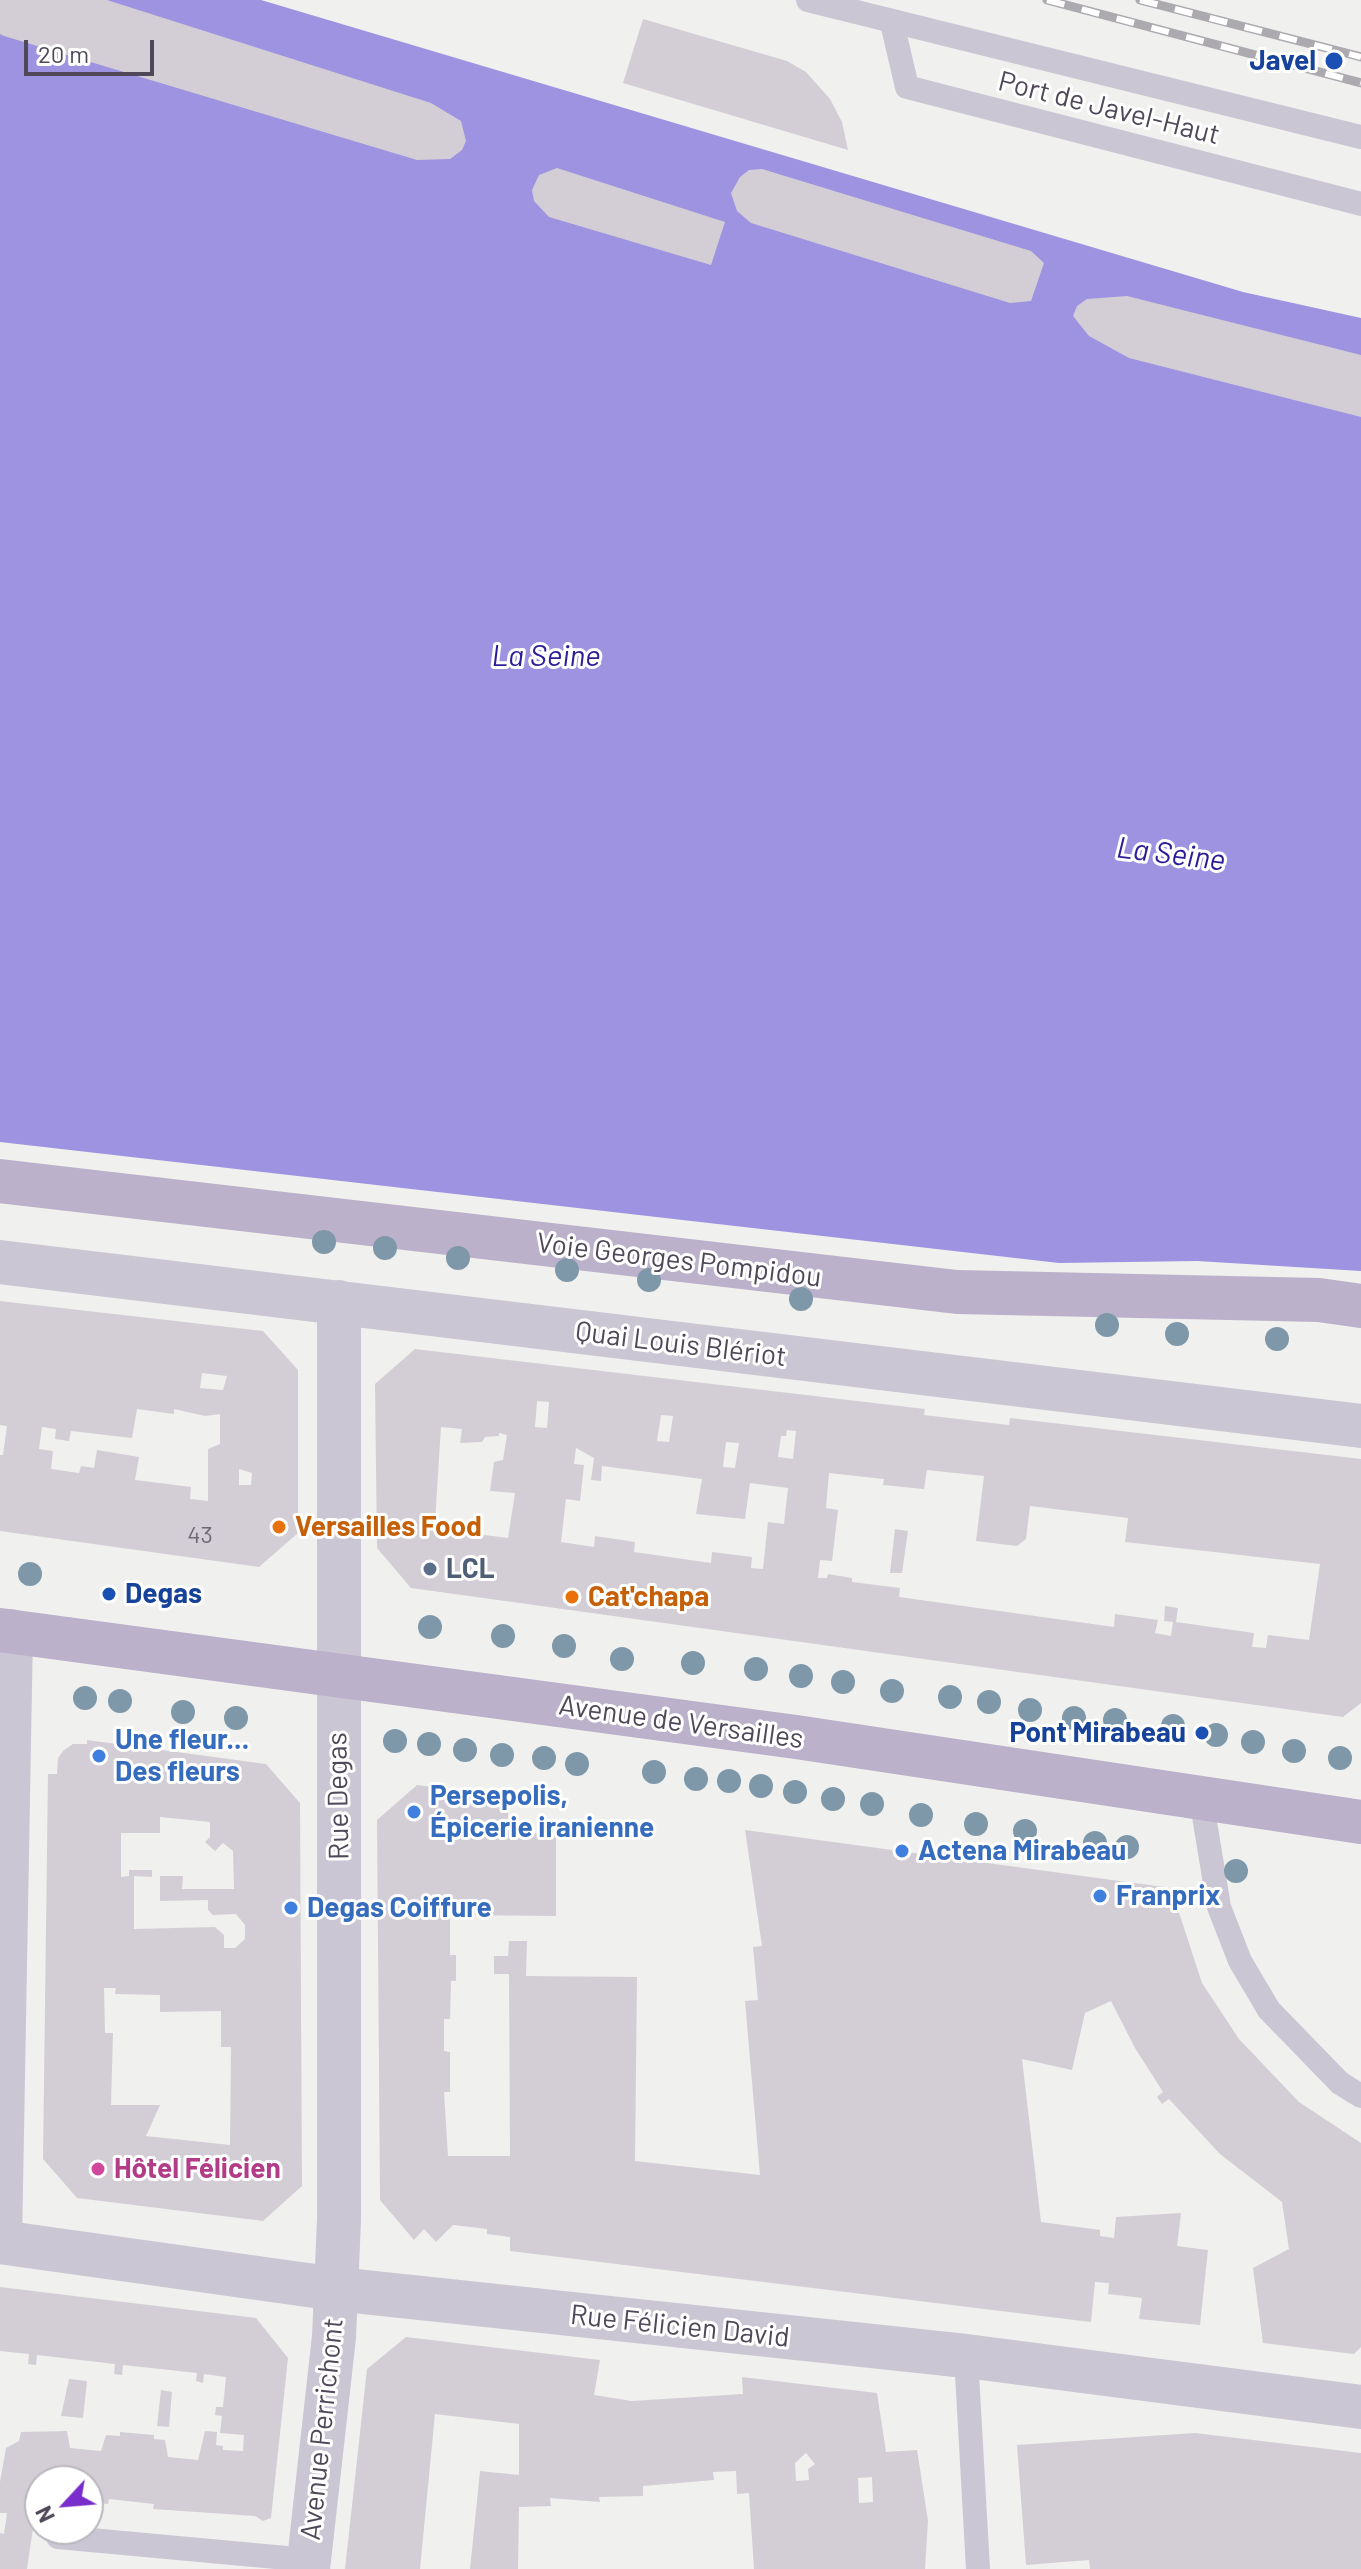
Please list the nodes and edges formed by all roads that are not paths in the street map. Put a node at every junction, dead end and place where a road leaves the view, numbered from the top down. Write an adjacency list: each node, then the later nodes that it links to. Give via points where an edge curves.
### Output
1 (808, 0): 2 (lane, Port de Javel-Haut)
2 (892, 23): 3 (lane, Port de Javel-Haut); 4 (lane, Port de Javel-Haut, via 907,87)
3 (1361, 137)
4 (1361, 204)
5 (0, 1181): 8 (main road, Voie Georges Pompidou, via 957,1292 1319,1300)
6 (0, 1262): 7 (street, Quai Louis Blériot)
7 (339, 1302): 9 (street, Quai Louis Blériot); 11 (street, Rue Degas)
8 (1361, 1306)
9 (1361, 1426)
10 (5, 1630): 11 (main road, Avenue de Versailles); 14 (street)
11 (337, 1674): 12 (main road, Avenue de Versailles); 17 (street, Rue Degas)
12 (1201, 1798): 13 (main road, Avenue de Versailles); 15 (lane, via 1219,1907 1240,1961 1269,2010 1340,2083)
13 (1361, 1822)
14 (3, 1855): 16 (street)
15 (1361, 2096)
16 (0, 2242): 17 (street, Rue Félicien David)
17 (336, 2289): 18 (street, Rue Félicien David); 21 (street, Avenue Perrichont)
18 (966, 2356): 19 (street, Rue Félicien David); 22 (lane)
19 (1361, 2407)
20 (104, 2542): 21 (lane)
21 (308, 2564)
22 (978, 2569)

